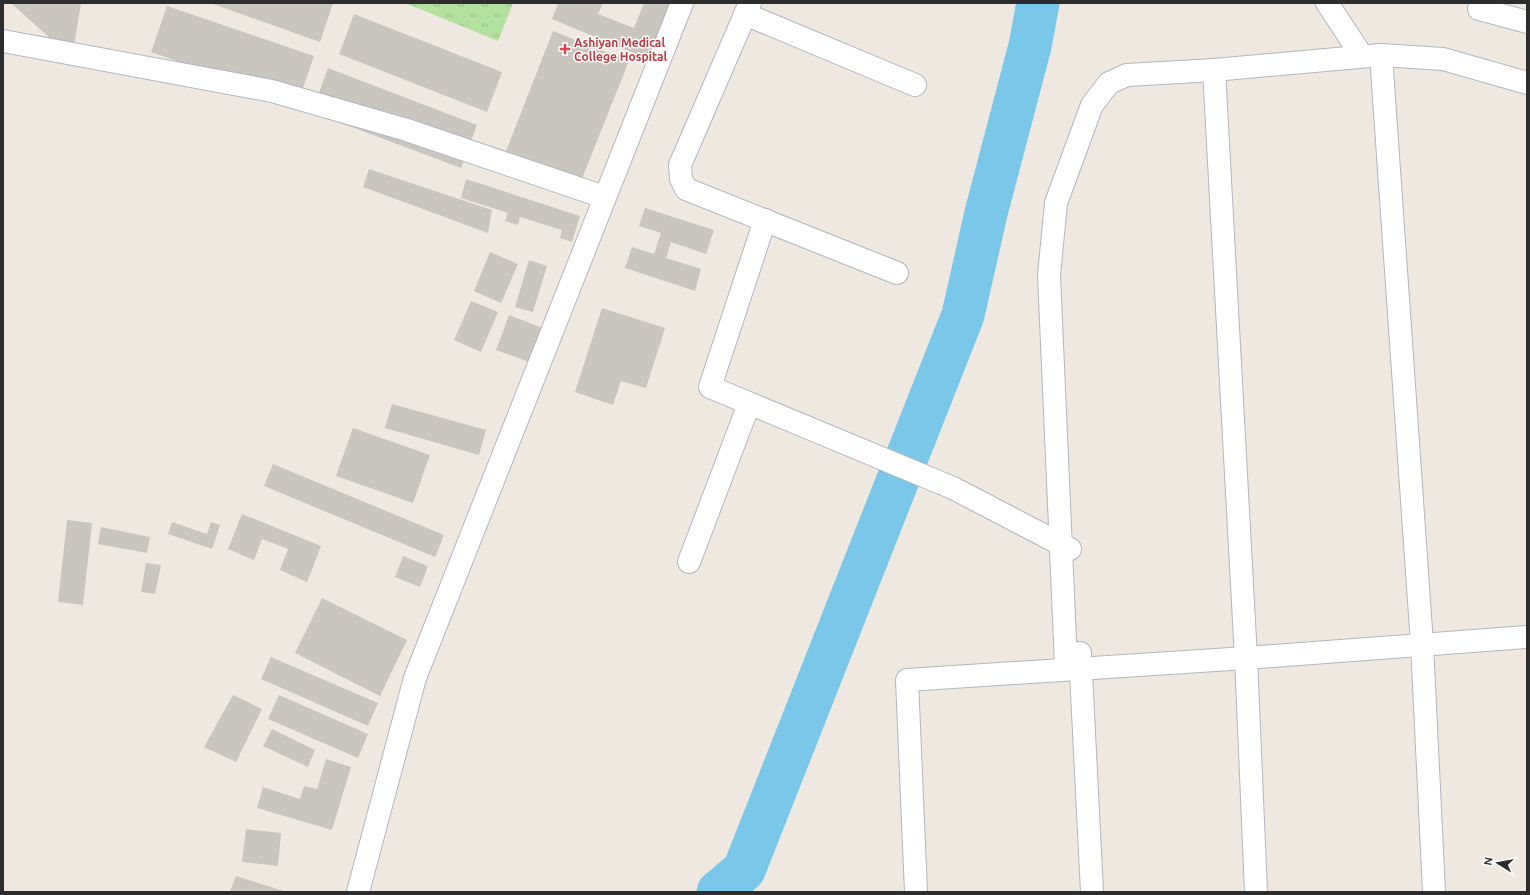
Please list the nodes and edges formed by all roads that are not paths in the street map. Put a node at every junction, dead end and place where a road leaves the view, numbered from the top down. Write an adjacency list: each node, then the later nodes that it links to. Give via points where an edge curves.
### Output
1 (682, 3): 11 (street)
2 (1327, 3): 7 (street)
3 (748, 8): 10 (street); 12 (street, via 680,165 681,179 686,189)
4 (1479, 9): 5 (street)
5 (1527, 22)
6 (3, 41): 11 (street, via 272,91 407,130)
7 (1372, 56): 8 (street); 9 (street, via 1443,59); 19 (street)
8 (1214, 70): 20 (street); 21 (street, via 1127,75 1109,83 1092,105 1056,204 1049,275)
9 (1527, 83)
10 (915, 85)
11 (604, 198): 22 (street, via 415,678)
12 (765, 220): 14 (street); 15 (street, via 710,387)
13 (1061, 263): 16 (street)
14 (897, 273)
15 (749, 404): 16 (street, via 953,488); 17 (street)
16 (1075, 551): 21 (street)
17 (689, 562)
18 (1527, 637): 19 (street)
19 (1422, 644): 20 (street); 26 (street)
20 (1246, 658): 21 (street); 25 (street)
21 (1073, 666): 23 (street, via 907,680); 24 (street)
22 (358, 892)
23 (916, 892)
24 (1092, 892)
25 (1256, 892)
26 (1434, 892)

